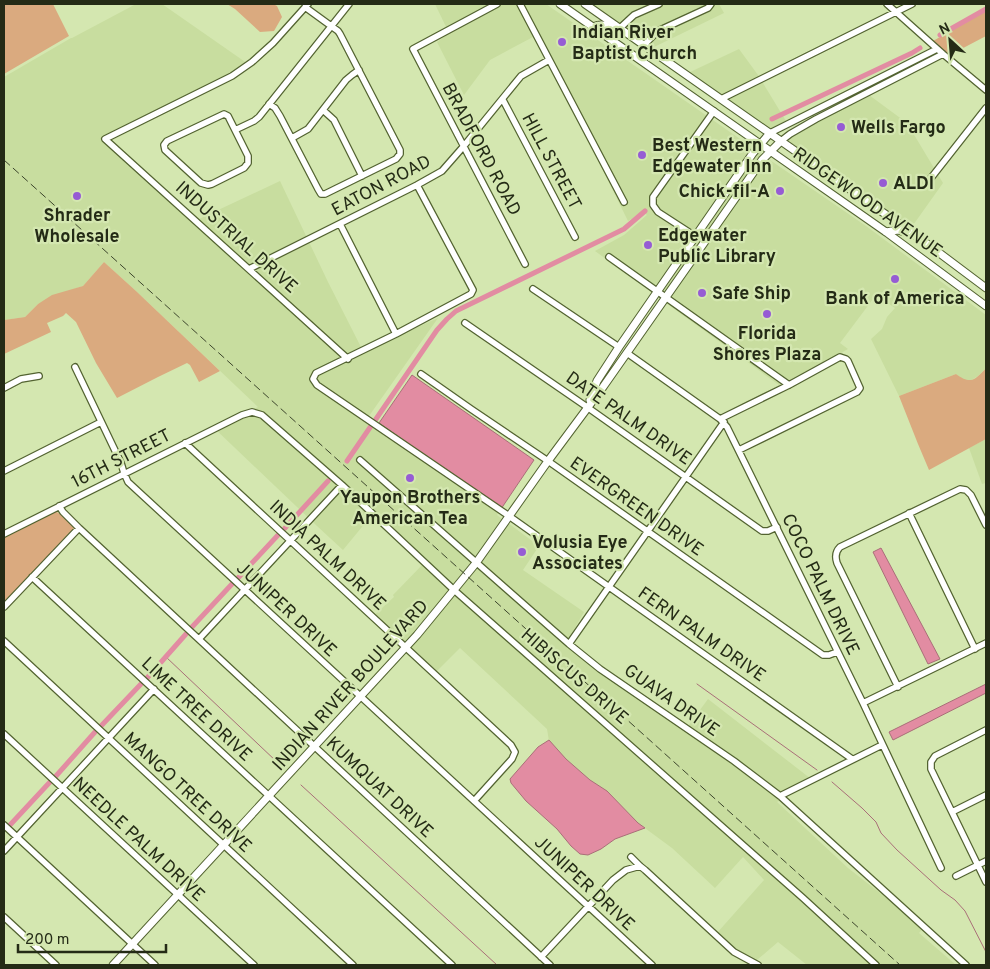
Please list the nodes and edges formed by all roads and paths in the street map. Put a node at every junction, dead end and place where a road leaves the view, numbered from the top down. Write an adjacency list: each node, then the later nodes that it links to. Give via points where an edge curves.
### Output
1 (349, 4): 12 (street)
2 (497, 4): 35 (street, BRADFORD ROAD, via 413,49)
3 (520, 4): 19 (street)
4 (585, 4): 14 (main road, RIDGEWOOD AVENUE)
5 (659, 4): 14 (street, via 634,15)
6 (711, 4): 16 (street, via 658,31)
7 (887, 4): 11 (street)
8 (912, 4): 11 (street)
9 (307, 5): 12 (street); 48 (street, INDUSTRIAL DRIVE, via 252,62 232,76 105,138)
10 (562, 5): 13 (main road, RIDGEWOOD AVENUE)
11 (896, 12): 17 (street); 22 (street)
12 (331, 26): 20 (street, via 340,34); 24 (street)
13 (593, 27): 15 (main road, via 606,25); 27 (main road, RIDGEWOOD AVENUE)
14 (620, 28): 15 (main road, RIDGEWOOD AVENUE)
15 (628, 34): 16 (main road, RIDGEWOOD AVENUE)
16 (644, 45): 22 (main road, RIDGEWOOD AVENUE)
17 (937, 49): 18 (street); 28 (street)
18 (943, 54): 21 (street); 29 (street)
19 (550, 60): 23 (street, EATON ROAD, via 522,76); 40 (street)
20 (359, 70): 26 (street, via 346,80); 37 (street, via 400,150 396,159)
21 (986, 90)
22 (722, 99): 31 (main road, RIDGEWOOD AVENUE)
23 (502, 100): 35 (street, EATON ROAD); 44 (street, HILL STREET)
24 (269, 104): 30 (street, via 254,122); 32 (street, via 278,111)
25 (986, 108): 38 (street)
26 (323, 110): 32 (street, via 308,129); 37 (street, via 334,120)
27 (714, 111): 34 (main road, RIDGEWOOD AVENUE); 43 (street, via 653,197 653,205 658,212)
28 (812, 111): 29 (street); 31 (street)
29 (816, 118): 33 (street)
30 (235, 130): 30 (street, via 228,116 220,115 167,141 165,150 200,183 212,184 248,163 248,156)
31 (770, 133): 33 (main road, RIDGEWOOD AVENUE); 34 (main road)
32 (292, 138): 37 (street, via 321,194)
33 (781, 141): 36 (main road); 45 (main road, RIDGEWOOD AVENUE)
34 (760, 144): 36 (main road, RIDGEWOOD AVENUE); 43 (main road)
35 (463, 147): 39 (street, EATON ROAD, via 442,170); 47 (street, BRADFORD ROAD)
36 (770, 151): 42 (main road, RIDGEWOOD AVENUE); 52 (main road)
37 (362, 176)
38 (931, 178)
39 (418, 185): 41 (street, EATON ROAD); 57 (street, via 473,290)
40 (624, 202)
41 (340, 224): 48 (street, EATON ROAD); 57 (street)
42 (886, 232): 45 (main road, via 898,230); 53 (main road, RIDGEWOOD AVENUE)
43 (695, 236): 51 (main road)
44 (575, 237)
45 (918, 237): 49 (main road, RIDGEWOOD AVENUE)
46 (609, 257): 51 (street)
47 (525, 264)
48 (249, 269): 60 (street, INDUSTRIAL DRIVE)
49 (986, 288)
50 (533, 289): 58 (street)
51 (657, 291): 52 (street); 58 (main road)
52 (666, 297): 59 (main road); 64 (street)
53 (974, 297): 54 (main road); 55 (main road, RIDGEWOOD AVENUE)
54 (986, 301)
55 (986, 306)
56 (465, 323): 66 (street, DATE PALM DRIVE)
57 (396, 334): 60 (street)
58 (619, 347): 66 (main road, via 597,382)
59 (627, 353): 66 (main road); 68 (street, COCO PALM DRIVE)
60 (348, 359): 80 (street, FERN PALM DRIVE, via 316,373 313,379)
61 (75, 367): 69 (street, JUNIPER DRIVE)
62 (421, 374): 73 (street, EVERGREEN DRIVE)
63 (39, 376): 65 (street, via 21,379)
64 (789, 385): 68 (street); 71 (street, via 840,357 848,361 860,388)
65 (4, 388)
66 (587, 407): 73 (main road, INDIAN RIVER BOULEVARD); 76 (street, DATE PALM DRIVE)
67 (252, 412): 70 (street, 16TH STREET); 77 (street, HIBISCUS DRIVE, via 262,415)
68 (722, 420): 71 (street, COCO PALM DRIVE); 76 (street)
69 (101, 422): 74 (street); 75 (street, JUNIPER DRIVE)
70 (185, 443): 75 (street, 16TH STREET); 86 (street, INDIA PALM DRIVE)
71 (739, 450): 82 (street, COCO PALM DRIVE)
72 (360, 460): 87 (street, GUAVA DRIVE)
73 (548, 461): 80 (main road, INDIAN RIVER BOULEVARD); 84 (street, EVERGREEN DRIVE)
74 (4, 471)
75 (124, 474): 78 (street, 16TH STREET); 90 (street, JUNIPER DRIVE, via 128,482)
76 (686, 477): 82 (street, DATE PALM DRIVE, via 762,530); 84 (street)
77 (342, 485): 86 (street); 91 (street, HIBISCUS DRIVE)
78 (59, 506): 83 (street, KUMQUAT DRIVE); 85 (street, 16TH STREET)
79 (909, 513): 81 (street, via 964,488 969,491); 98 (street); 100 (street, via 840,547 836,553)
80 (509, 516): 87 (main road, INDIAN RIVER BOULEVARD); 89 (street, FERN PALM DRIVE)
81 (986, 525)
82 (777, 527): 99 (street, COCO PALM DRIVE)
83 (79, 528): 88 (street); 93 (street, KUMQUAT DRIVE)
84 (647, 532): 89 (street); 99 (street, EVERGREEN DRIVE, via 823,655)
85 (4, 534)
86 (291, 541): 90 (street); 97 (street, INDIA PALM DRIVE)
87 (476, 563): 91 (main road, INDIAN RIVER BOULEVARD); 96 (street, GUAVA DRIVE)
88 (32, 577): 92 (street); 101 (street, LIME TREE DRIVE)
89 (609, 587): 96 (street); 109 (street, FERN PALM DRIVE)
90 (245, 590): 93 (street); 102 (street, JUNIPER DRIVE)
91 (454, 590): 97 (main road, INDIAN RIVER BOULEVARD); 141 (street, HIBISCUS DRIVE)
92 (4, 607)
93 (199, 639): 108 (street, KUMQUAT DRIVE)
94 (4, 641): 106 (street, MANGO TREE DRIVE)
95 (986, 643): 98 (street)
96 (569, 644): 113 (street, GUAVA DRIVE)
97 (406, 648): 102 (main road, INDIAN RIVER BOULEVARD); 114 (street, INDIA PALM DRIVE, via 515,752)
98 (975, 649): 100 (street)
99 (837, 652): 103 (street, COCO PALM DRIVE)
100 (898, 687): 103 (street)
101 (154, 689): 106 (street); 112 (street, LIME TREE DRIVE)
102 (361, 697): 108 (main road, INDIAN RIVER BOULEVARD); 114 (street, JUNIPER DRIVE)
103 (863, 704): 107 (street, COCO PALM DRIVE)
104 (986, 730): 115 (street, via 935,756 931,762 931,769)
105 (4, 734): 110 (street, NEEDLE PALM DRIVE)
106 (108, 738): 110 (street); 118 (street, MANGO TREE DRIVE)
107 (882, 744): 109 (street); 124 (street, COCO PALM DRIVE)
108 (315, 746): 112 (main road, INDIAN RIVER BOULEVARD); 131 (street, KUMQUAT DRIVE)
109 (852, 759): 113 (street)
110 (62, 788): 117 (street); 127 (street, NEEDLE PALM DRIVE)
111 (986, 795): 115 (street)
112 (269, 796): 118 (main road, INDIAN RIVER BOULEVARD); 137 (street, LIME TREE DRIVE)
113 (780, 796): 142 (street, GUAVA DRIVE)
114 (474, 801): 128 (street, JUNIPER DRIVE)
115 (952, 812): 122 (street)
116 (4, 825): 117 (street)
117 (17, 837): 119 (street); 130 (street)
118 (223, 845): 127 (main road, INDIAN RIVER BOULEVARD); 136 (street, MANGO TREE DRIVE)
119 (4, 851)
120 (631, 857): 123 (street)
121 (986, 861): 122 (street)
122 (978, 865): 125 (street); 126 (street)
123 (640, 866): 128 (street, via 626,870); 140 (street, via 734,952)
124 (940, 868)
125 (956, 876)
126 (986, 882)
127 (178, 895): 130 (main road, INDIAN RIVER BOULEVARD); 135 (street, NEEDLE PALM DRIVE)
128 (588, 906): 131 (street); 139 (street, JUNIPER DRIVE)
129 (4, 917): 132 (street)
130 (132, 944): 133 (main road, INDIAN RIVER BOULEVARD); 134 (street)
131 (541, 957): 138 (street, KUMQUAT DRIVE)
132 (56, 965)
133 (113, 965)
134 (155, 965)
135 (254, 965)
136 (353, 965)
137 (452, 965)
138 (550, 965)
139 (652, 965)
140 (758, 965)
141 (876, 965)
142 (966, 965)

